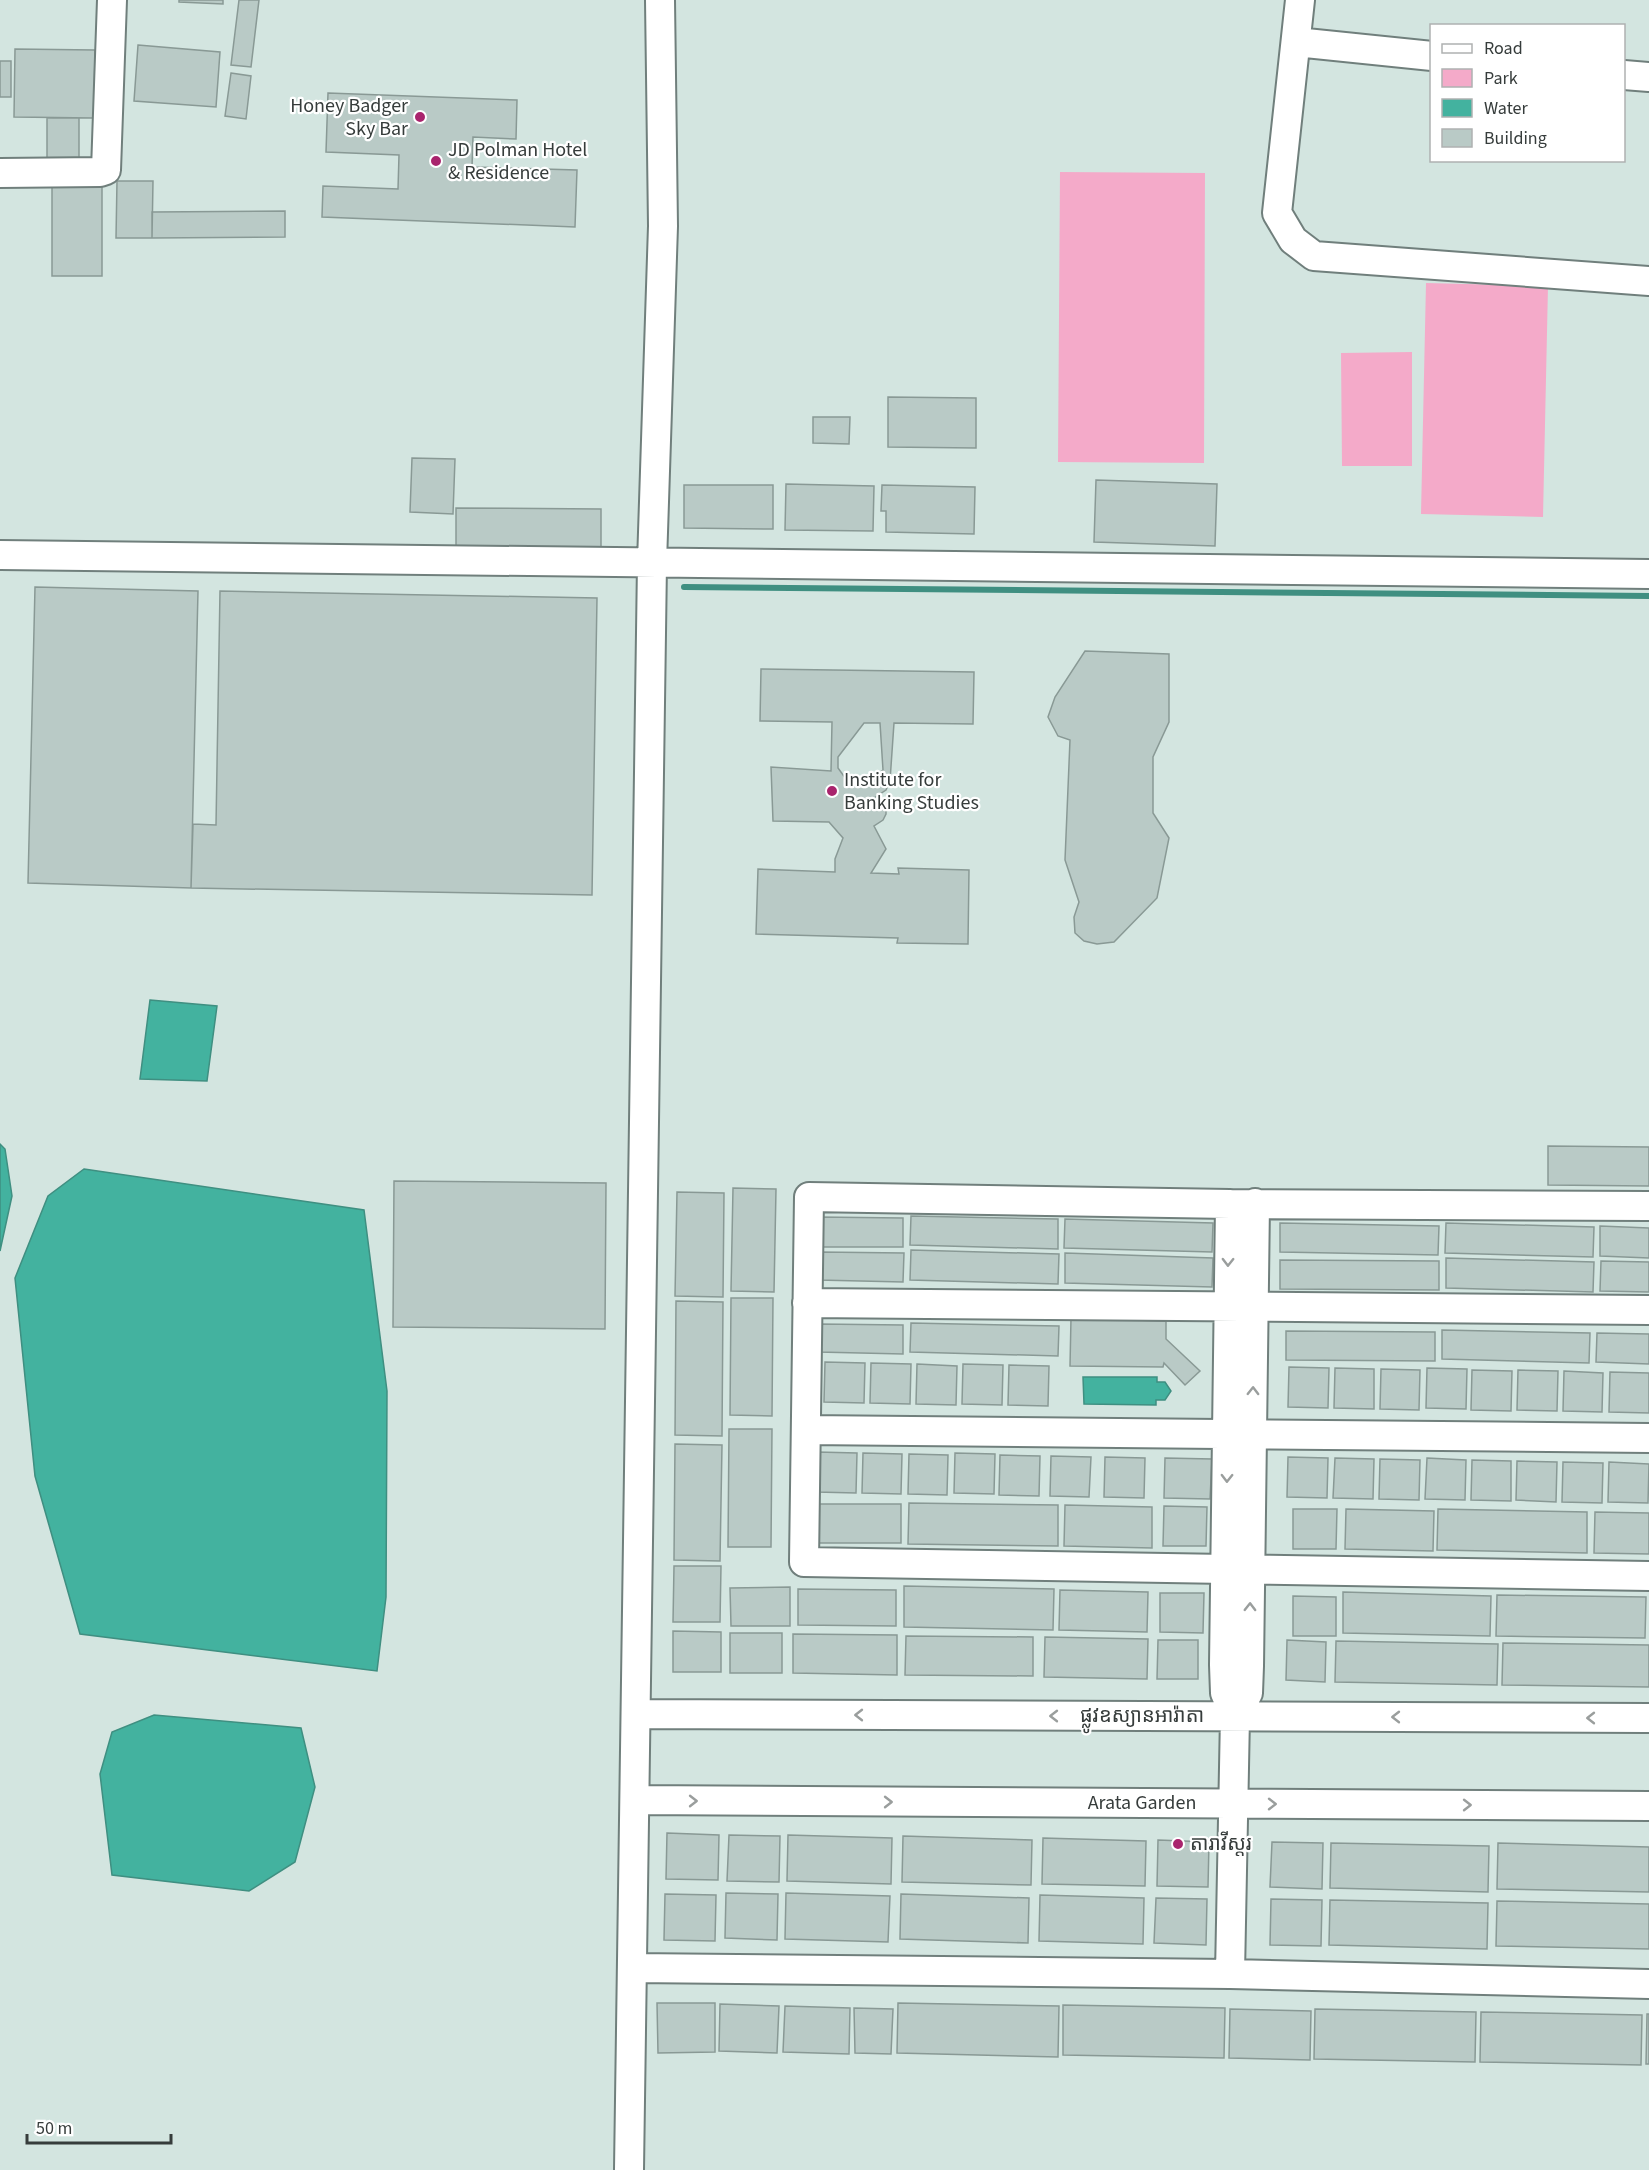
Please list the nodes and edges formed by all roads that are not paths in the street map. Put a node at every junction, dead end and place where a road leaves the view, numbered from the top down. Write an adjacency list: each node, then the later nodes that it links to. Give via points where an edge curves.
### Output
1 (112, 0): 8 (street, via 106,170)
2 (660, 0): 11 (street, via 663,226)
3 (1300, 0): 4 (street)
4 (1296, 42): 5 (street); 9 (street, via 1278,213 1293,240 1314,256)
5 (1430, 56)
6 (1625, 75): 7 (street)
7 (1649, 77)
8 (0, 173)
9 (1649, 281)
10 (0, 555): 11 (street)
11 (652, 563): 12 (street); 23 (street)
12 (1649, 574)
13 (1242, 1204): 14 (street); 15 (street, via 809,1197); 16 (street)
14 (1649, 1206)
15 (807, 1304): 16 (street); 18 (street)
16 (1241, 1308): 17 (street); 19 (street)
17 (1649, 1310)
18 (806, 1430): 19 (street); 21 (street, via 804,1562)
19 (1240, 1435): 20 (street); 21 (street)
20 (1649, 1438)
21 (1238, 1569): 22 (street); 24 (street, via 1248,1693)
22 (1649, 1576)
23 (636, 1714): 24 (street, ផ្លូវឧស្យានអារ៉ាតា, one-way to 23); 26 (street)
24 (1235, 1716): 25 (street, ផ្លូវឧស្យានអារ៉ាតា, one-way to 24); 27 (street)
25 (1649, 1718)
26 (635, 1800): 27 (street, Arata Garden, one-way to 27); 29 (street)
27 (1234, 1804): 28 (street, Arata Garden, one-way to 28); 30 (street)
28 (1649, 1806)
29 (632, 1968): 30 (street); 32 (street)
30 (1230, 1974): 31 (street)
31 (1649, 1984)
32 (629, 2170)

